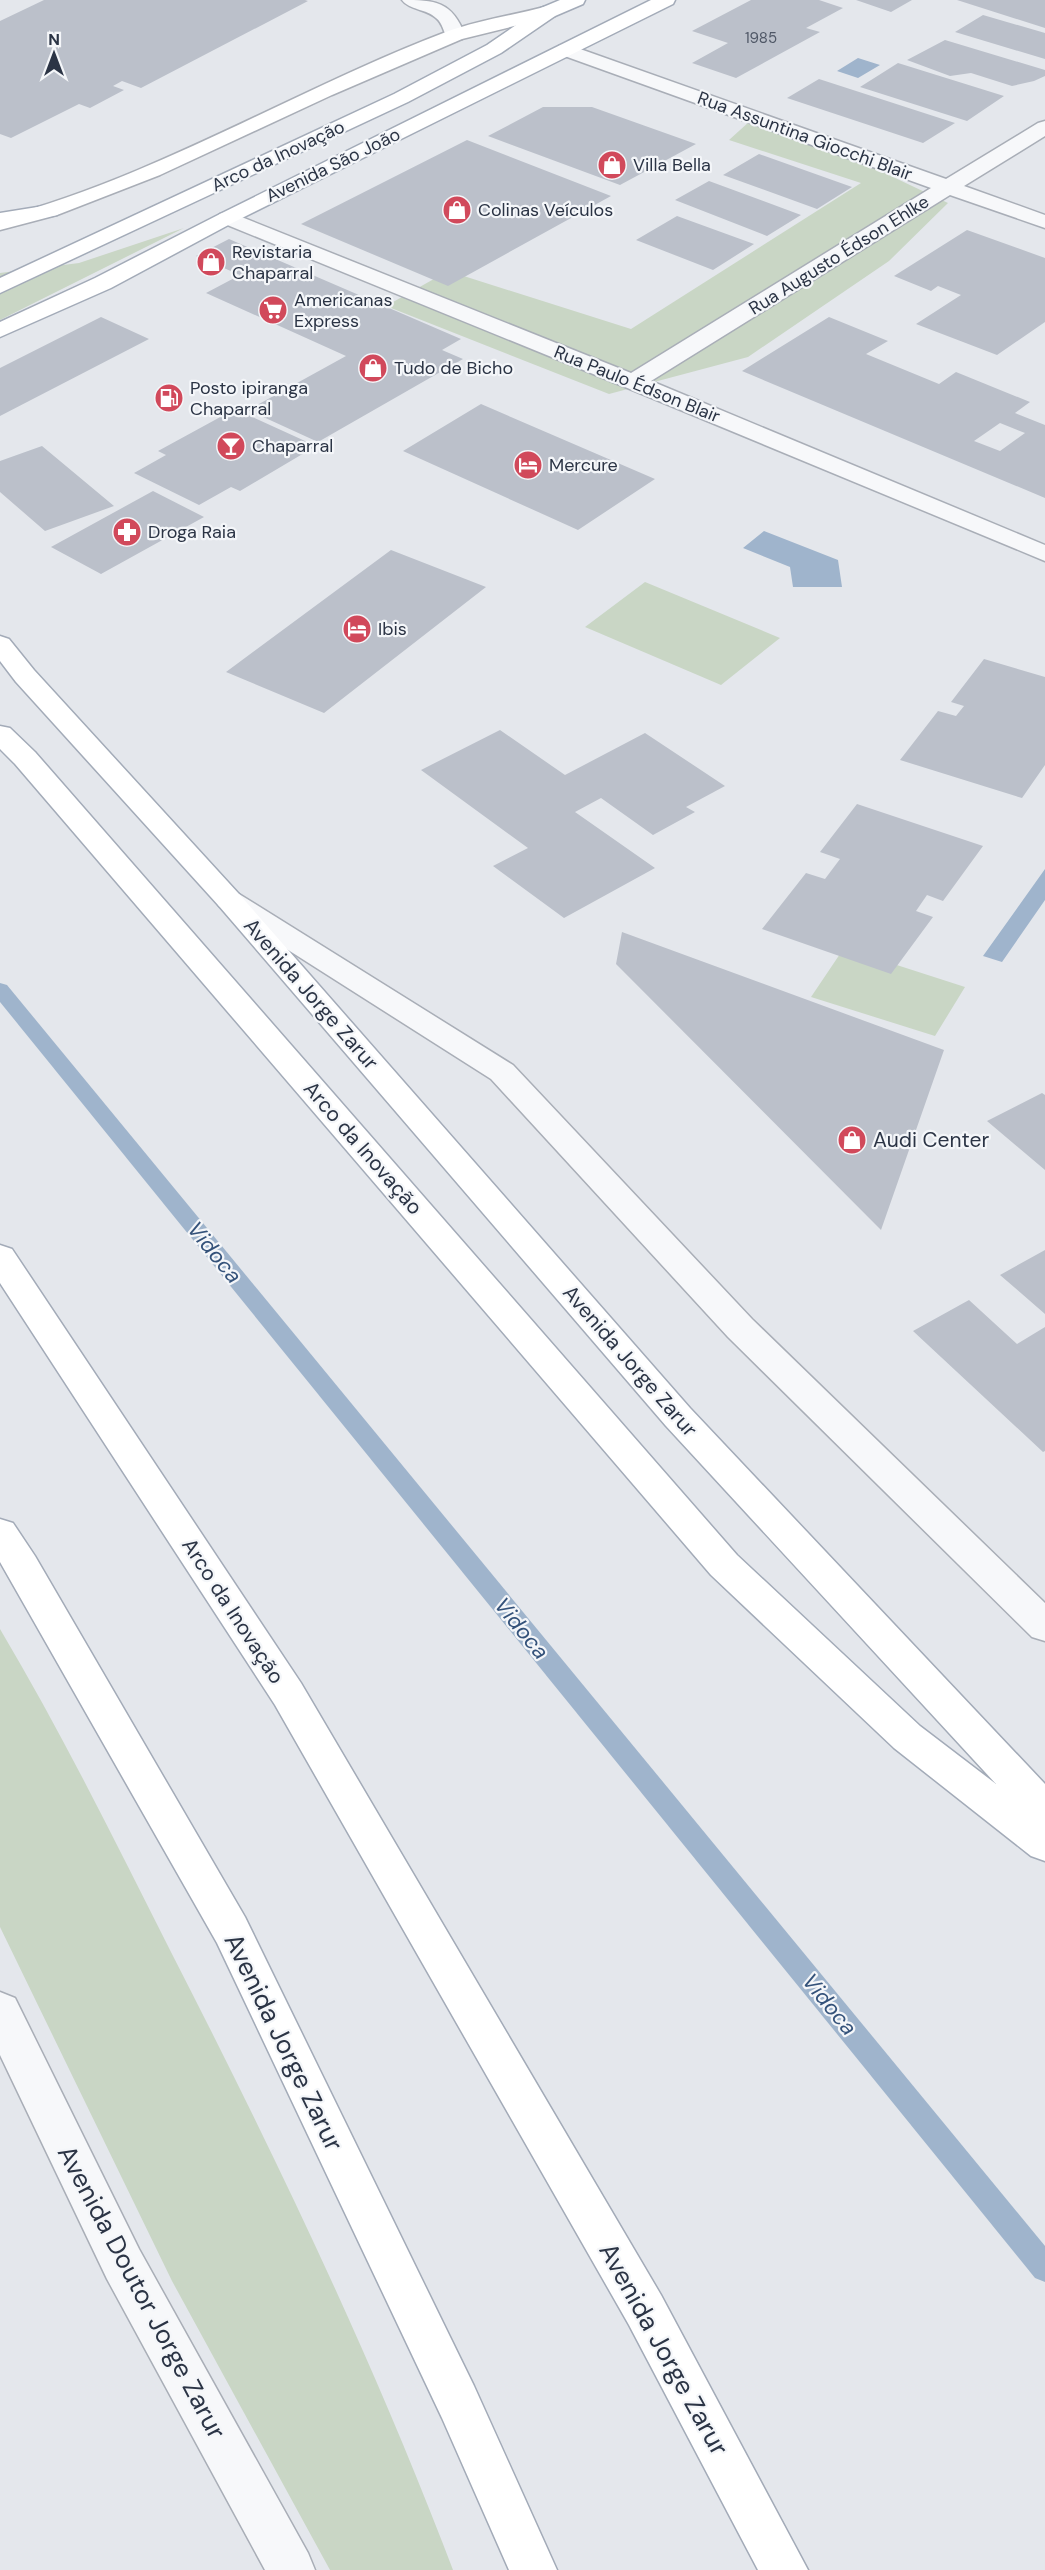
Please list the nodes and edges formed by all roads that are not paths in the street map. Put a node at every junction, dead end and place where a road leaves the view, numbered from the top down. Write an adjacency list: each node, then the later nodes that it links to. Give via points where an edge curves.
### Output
1 (411, 0): 5 (street, via 446,14)
2 (576, 0): 4 (main road)
3 (666, 0): 6 (main road, Avenida São João)
4 (548, 12): 5 (main road); 14 (main road, Arco da Inovação, via 494,49 401,98)
5 (455, 35): 9 (main road, via 153,171)
6 (566, 50): 8 (street, Rua Assuntina Giocchi Blair); 10 (main road, Avenida São João)
7 (1045, 127): 8 (street, Rua Augusto Édson Ehlke)
8 (949, 188): 12 (street, Rua Assuntina Giocchi Blair); 16 (street, Rua Augusto Édson Ehlke)
9 (50, 211): 11 (main road); 13 (main road)
10 (227, 218): 15 (main road, Avenida São João, via 103,283); 16 (street, Rua Paulo Édson Blair)
11 (0, 219)
12 (1045, 222)
13 (0, 224)
14 (0, 286)
15 (0, 330)
16 (633, 382): 17 (street, Rua Paulo Édson Blair)
17 (1045, 554)
18 (0, 644): 20 (main road, Avenida Jorge Zarur)
19 (0, 734): 26 (main road, Arco da Inovação, via 25,758 724,1564 907,1737)
20 (229, 900): 23 (street, Avenida Jorge Zarur, via 502,1072 740,1329); 25 (main road, Avenida Jorge Zarur, via 678,1417)
21 (0, 1257): 24 (main road, Arco da Inovação)
22 (0, 1533): 29 (main road, Avenida Jorge Zarur, via 231,1930 458,2402)
23 (1045, 1626)
24 (288, 1694): 30 (main road, Avenida Jorge Zarur, via 645,2310)
25 (1045, 1810)
26 (1045, 1844)
27 (0, 2011): 28 (street, Avenida Doutor Jorge Zarur, via 123,2264)
28 (291, 2570)
29 (533, 2570)
30 (784, 2570)

